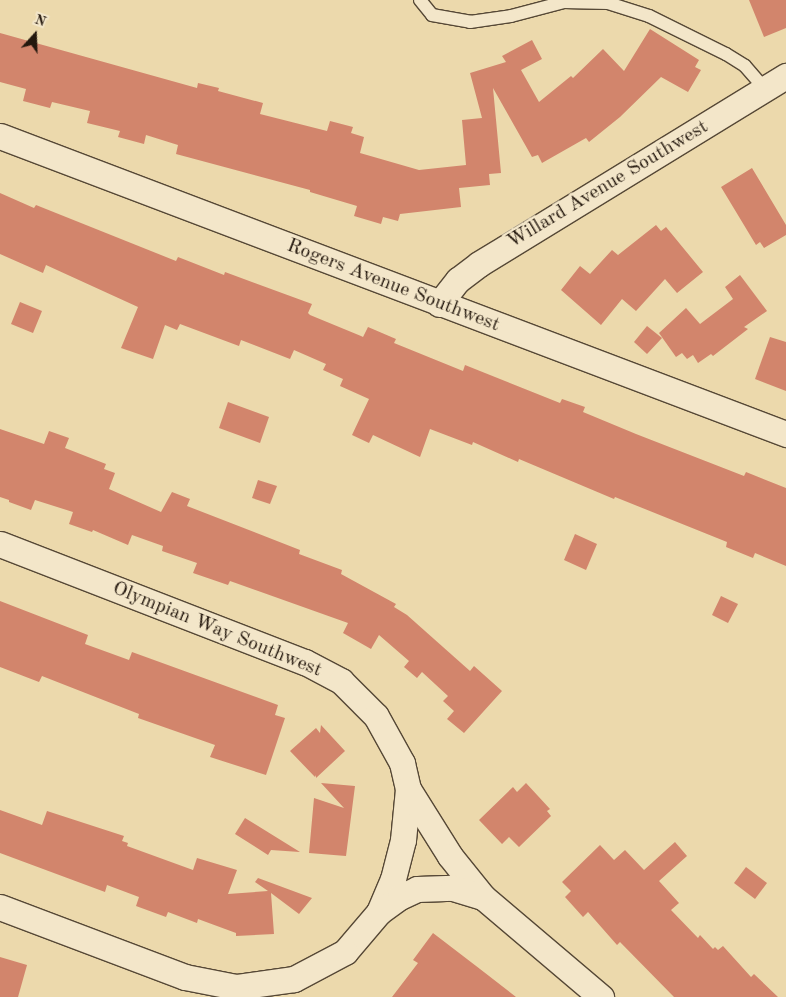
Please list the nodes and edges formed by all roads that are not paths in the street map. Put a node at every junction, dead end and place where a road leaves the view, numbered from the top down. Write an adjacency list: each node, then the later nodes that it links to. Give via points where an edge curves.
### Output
1 (420, 0): 3 (lane, via 432,15 470,22 511,16 564,2 608,3 649,16 726,54 745,66)
2 (786, 76): 3 (street, Willard Avenue Southwest)
3 (765, 89): 5 (street, Willard Avenue Southwest, via 479,264 458,280)
4 (0, 136): 5 (street, Rogers Avenue Southwest)
5 (439, 304): 6 (street, Rogers Avenue Southwest)
6 (786, 434)
7 (0, 544): 8 (street, Olympian Way Southwest, via 305,662 341,681 376,716 402,763)
8 (408, 789): 9 (street, Olympian Way Southwest, via 450,856); 11 (street, Olympian Way Southwest, via 403,840 393,879)
9 (482, 897): 11 (street, Olympian Way Southwest, via 453,888 417,889); 12 (street, Olympian Way Southwest)
10 (0, 907): 11 (street, via 185,977 236,988 294,979 345,952)
11 (379, 912)
12 (601, 997)

